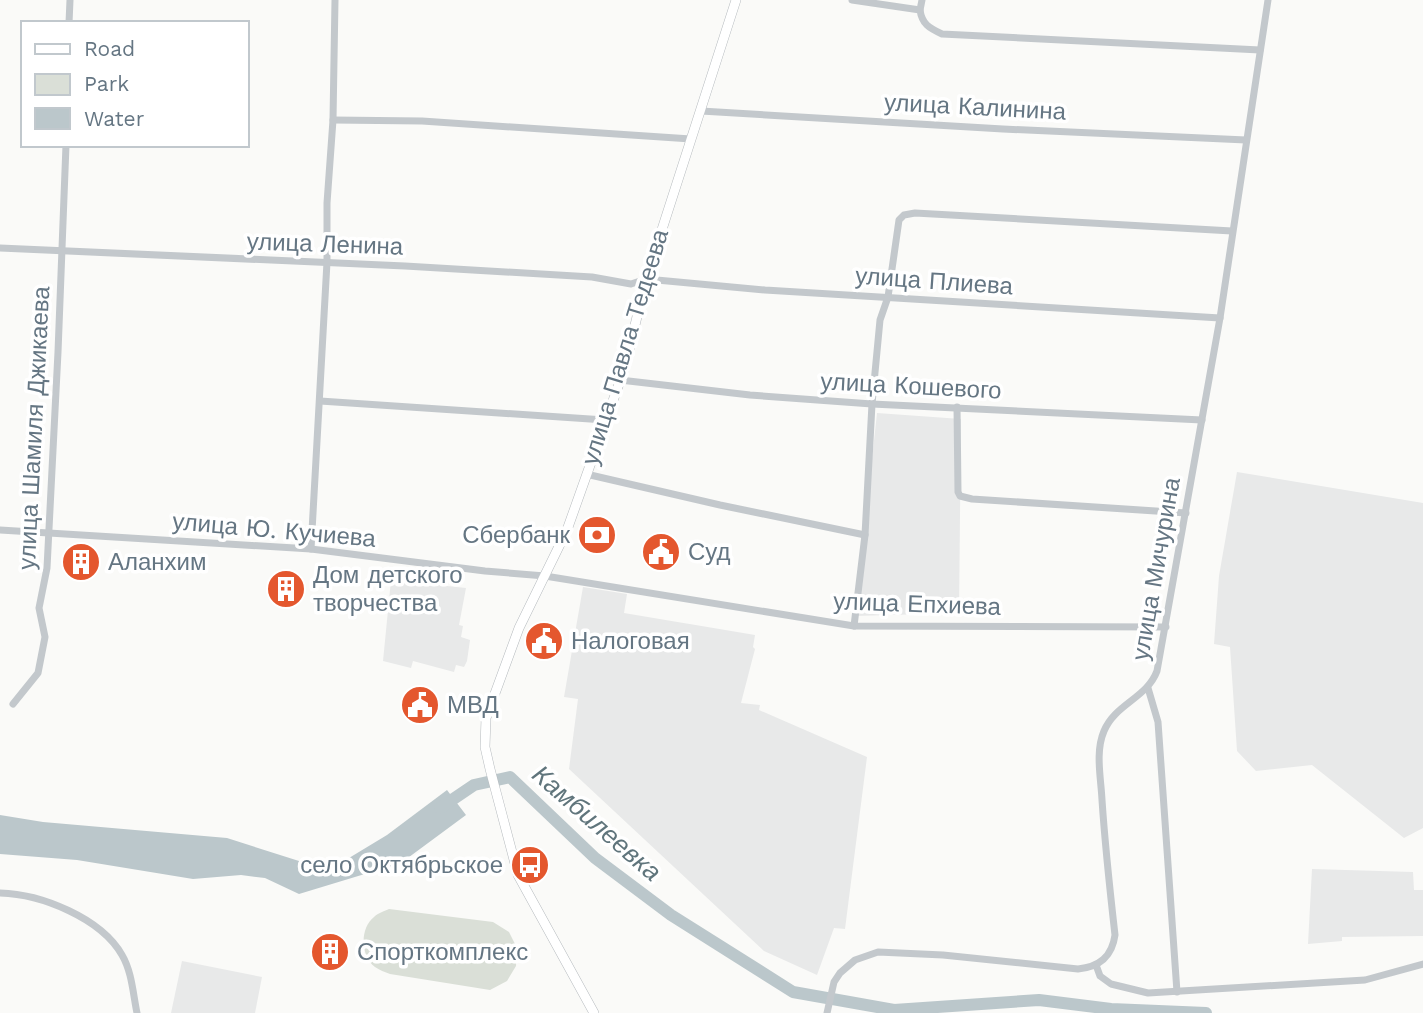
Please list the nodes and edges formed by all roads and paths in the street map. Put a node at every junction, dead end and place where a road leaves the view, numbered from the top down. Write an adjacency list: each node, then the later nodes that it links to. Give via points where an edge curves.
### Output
1 (70, 0): 8 (street)
2 (335, 0): 11 (street)
3 (736, 0): 10 (main road, улица Павла Тедеева)
4 (852, 0): 7 (street)
5 (922, 0): 7 (street)
6 (1268, 0): 9 (street, улица Мичурина)
7 (920, 10): 9 (street, via 929,28 942,34)
8 (69, 21)
9 (1260, 50): 13 (street, улица Мичурина)
10 (701, 111): 12 (main road, улица Павла Тедеева); 13 (street, улица Калинина)
11 (333, 120): 12 (street, via 422,121); 18 (street)
12 (691, 139): 19 (main road, улица Павла Тедеева)
13 (1246, 140): 15 (street, улица Мичурина)
14 (66, 147): 17 (street, улица Шамиля Джикаева)
15 (1231, 231): 20 (street, via 904,215); 21 (street, улица Мичурина)
16 (0, 248): 17 (street, улица Ленина)
17 (63, 250): 18 (street, улица Ленина); 31 (street, улица Шамиля Джикаева)
18 (327, 262): 19 (street, улица Ленина, via 592,277 631,284); 23 (street)
19 (646, 279): 20 (street, улица Плиева); 22 (main road, улица Павла Тедеева)
20 (888, 297): 21 (street, улица Плиева); 24 (street, via 880,320)
21 (1220, 318): 27 (street, улица Мичурина)
22 (620, 380): 24 (street, улица Кошевого); 26 (main road, улица Павла Тедеева)
23 (320, 401): 26 (street); 33 (street)
24 (872, 404): 25 (street, улица Кошевого); 32 (street)
25 (957, 407): 27 (street, улица Кошевого); 29 (street, via 960,496)
26 (605, 420): 28 (main road, улица Павла Тедеева)
27 (1202, 420): 29 (street, улица Мичурина)
28 (586, 474): 32 (street); 34 (main road, улица Павла Тедеева)
29 (1186, 513): 36 (street, улица Мичурина)
30 (0, 530): 31 (street, улица Ю. Кучиева)
31 (48, 532): 33 (street, улица Ю. Кучиева); 38 (street, улица Шамиля Джикаева, via 39,608 45,637 38,673)
32 (865, 534): 35 (street)
33 (310, 549): 34 (street, улица Ю. Кучиева)
34 (545, 576): 35 (street, улица Епхиева); 44 (main road, улица Павла Тедеева, via 519,628 486,718 485,747 518,874)
35 (855, 626): 36 (street, улица Епхиева)
36 (1166, 627): 37 (street, улица Мичурина, via 1157,671)
37 (1148, 688): 41 (street, улица Мичурина, via 1113,717 1100,743 1115,935 1108,956); 42 (street, via 1158,722)
38 (13, 704)
39 (0, 893): 43 (street, via 39,899 69,911 109,937 123,957)
40 (1423, 964): 42 (street, via 1365,980)
41 (1096, 965): 42 (street, via 1100,976 1111,984 1148,993); 45 (street, via 1078,970 878,952 855,960 840,972)
42 (1177, 992)
43 (137, 1013)
44 (594, 1013)
45 (827, 1013)

